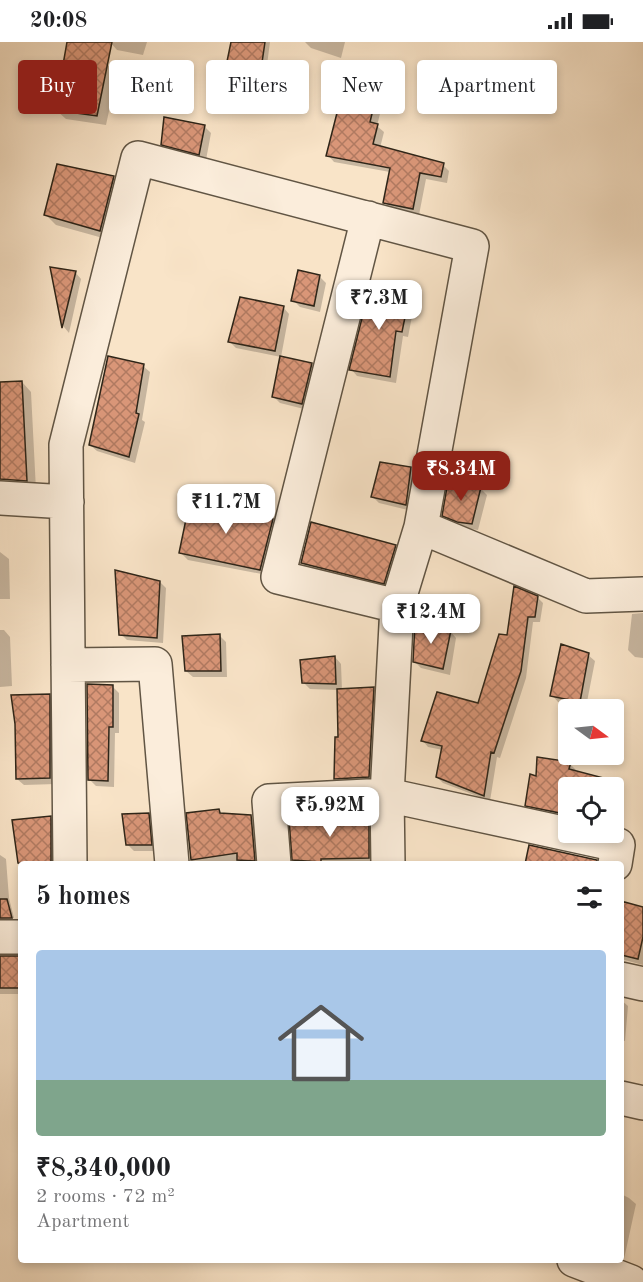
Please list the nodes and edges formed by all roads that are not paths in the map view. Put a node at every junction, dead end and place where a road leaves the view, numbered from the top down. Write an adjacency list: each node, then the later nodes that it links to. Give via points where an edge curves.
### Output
1 (368, 218): 3 (street, via 138,158 66,446); 4 (street, via 472,246); 6 (street, via 278,577)
2 (0, 498): 3 (street)
3 (67, 502): 7 (street)
4 (421, 527): 5 (street, via 586,596); 6 (street)
5 (643, 594)
6 (397, 606): 8 (street)
7 (68, 665): 9 (street); 10 (street, via 155,664)
8 (387, 795): 11 (street, via 269,801); 12 (street); 13 (street, via 618,845)
9 (70, 861)
10 (172, 861)
11 (274, 861)
12 (388, 861)
13 (615, 861)
14 (0, 937): 15 (street)
15 (18, 937)
16 (624, 980): 17 (street)
17 (643, 984)
18 (624, 1099): 19 (street)
19 (643, 1103)
20 (582, 1263): 21 (street)
21 (631, 1282)

